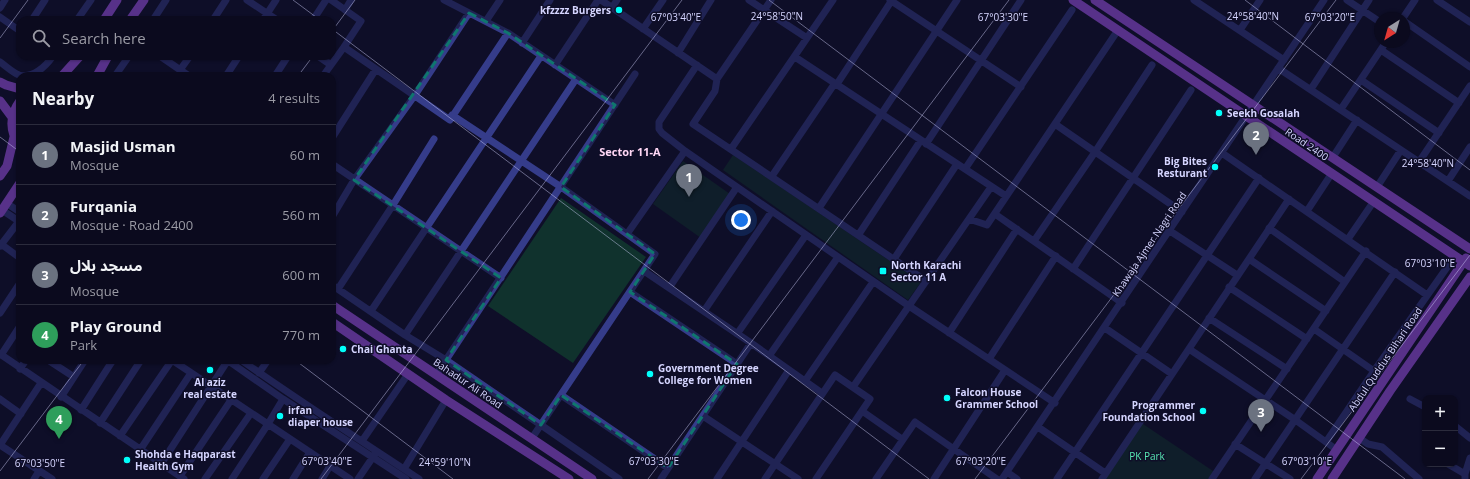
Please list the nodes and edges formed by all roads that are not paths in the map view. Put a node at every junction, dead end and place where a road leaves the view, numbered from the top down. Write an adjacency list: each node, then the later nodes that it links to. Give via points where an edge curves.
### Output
1 (5, 0): 37 (street)
2 (45, 0): 45 (street)
3 (91, 0): 46 (street)
4 (117, 0): 47 (main road)
5 (144, 0): 48 (main road)
6 (166, 0): 49 (street)
7 (226, 0): 50 (street)
8 (247, 0): 43 (street)
9 (276, 0): 43 (street)
10 (326, 0): 53 (street)
11 (331, 0): 39 (street)
12 (351, 0): 39 (street)
13 (445, 0): 44 (street)
14 (500, 0): 56 (street)
15 (550, 0): 66 (street)
16 (598, 0): 87 (street)
17 (601, 0): 38 (street)
18 (617, 0): 38 (street)
19 (663, 0): 60 (street)
20 (711, 0): 69 (street)
21 (749, 0): 41 (street)
22 (771, 0): 41 (street)
23 (833, 0): 65 (street)
24 (891, 0): 63 (street); 108 (street)
25 (957, 0): 63 (street)
26 (1021, 0): 84 (street)
27 (1095, 0): 118 (main road, Road 2400)
28 (1194, 0): 35 (street)
29 (1260, 0): 62 (street)
30 (1324, 0): 83 (street, Khawaja Ajmer Nagri Road)
31 (1347, 0): 40 (street)
32 (1370, 0): 40 (street)
33 (1415, 0): 42 (street)
34 (1437, 0): 57 (street)
35 (1203, 2): 62 (street)
36 (1073, 5): 61 (main road, Road 2400); 110 (street)
37 (0, 8)
38 (612, 8): 60 (street)
39 (345, 10): 67 (street, via 361,21)
40 (1362, 10): 55 (street); 112 (street)
41 (764, 11): 65 (street); 105 (street)
42 (1407, 12)
43 (267, 13): 51 (street); 52 (street)
44 (469, 13): 56 (street); 114 (street)
45 (35, 16)
46 (80, 16)
47 (107, 16)
48 (133, 16)
49 (156, 16)
50 (216, 16)
51 (265, 16)
52 (271, 16)
53 (316, 16)
54 (0, 17): 59 (street)
55 (1374, 18)
56 (486, 21): 64 (street)
57 (1470, 22)
58 (1410, 26): 90 (street)
59 (16, 28)
60 (643, 29): 69 (street)
61 (1118, 30): 123 (main road, Road 2400); 126 (street)
62 (1240, 30): 83 (street)
63 (936, 32): 84 (street); 121 (street)
64 (508, 33): 66 (street); 122 (street)
65 (807, 38): 71 (street)
66 (522, 43): 70 (street)
67 (344, 47): 72 (street); 92 (street)
68 (1381, 50): 106 (street); 116 (street)
69 (678, 53): 88 (street)
70 (541, 56): 87 (street); 130 (street)
71 (795, 57): 108 (street); 135 (street)
72 (336, 58)
73 (50, 60): 94 (street)
74 (76, 60): 95 (main road)
75 (106, 60): 96 (main road)
76 (126, 60): 97 (street)
77 (166, 60): 93 (street)
78 (187, 60): 93 (street)
79 (236, 60): 99 (street)
80 (285, 60): 100 (street)
81 (324, 60): 86 (street)
82 (335, 60): 86 (street)
83 (1284, 60): 91 (street, Khawaja Ajmer Nagri Road)
84 (981, 61): 110 (street); 133 (street)
85 (0, 62): 102 (street)
86 (331, 65): 101 (street)
87 (555, 65): 104 (street)
88 (696, 65): 105 (street); 137 (street, via 659,122 662,133)
89 (1152, 65): 138 (street)
90 (1470, 67)
91 (1278, 68): 112 (street); 118 (street, Khawaja Ajmer Nagri Road)
92 (376, 69): 114 (street); 127 (street)
93 (180, 70): 98 (street)
94 (37, 72)
95 (66, 72)
96 (99, 72)
97 (119, 72)
98 (183, 72)
99 (229, 72)
100 (278, 72)
101 (326, 72)
102 (16, 73)
103 (635, 74): 117 (street)
104 (576, 79): 117 (street); 141 (street)
105 (717, 79): 135 (street, via 715,91 693,124)
106 (1361, 80): 120 (street); 128 (street)
107 (0, 82): 111 (main road)
108 (836, 84): 121 (street); 148 (street)
109 (1470, 86): 116 (street)
110 (1021, 87): 145 (street)
111 (16, 88)
112 (1311, 89): 120 (street)
113 (1191, 90): 149 (street)
114 (415, 95): 122 (street, via 450,120); 151 (street)
115 (0, 101): 124 (main road)
116 (1458, 103): 128 (street)
117 (615, 106): 153 (street)
118 (1253, 106): 123 (street, Khawaja Ajmer Nagri Road); 140 (main road, Road 2400)
119 (16, 109): 124 (main road)
120 (1341, 109): 125 (street)
121 (882, 114): 133 (street); 163 (street)
122 (452, 115): 130 (street)
123 (1246, 116): 139 (street, Khawaja Ajmer Nagri Road); 146 (main road, Road 2400)
124 (12, 117): 129 (main road)
125 (1356, 120): 136 (street); 140 (street)
126 (1055, 124): 138 (street); 158 (street)
127 (336, 132)
128 (1439, 133): 142 (street)
129 (14, 137): 132 (main road); 147 (main road, via 7,166)
130 (486, 138): 141 (street); 174 (street)
131 (434, 139): 162 (street)
132 (16, 140)
133 (924, 142): 143 (street); 179 (street)
134 (1470, 147): 152 (street)
135 (731, 149): 148 (street)
136 (1401, 150): 142 (street); 156 (street)
137 (685, 151): 154 (street); 178 (street)
138 (1095, 152): 149 (street); 182 (street)
139 (1222, 153): 150 (street); 169 (street, Khawaja Ajmer Nagri Road)
140 (1333, 157): 156 (main road, Road 2400)
141 (520, 160): 153 (street); 185 (street)
142 (1419, 162): 152 (street)
143 (957, 164): 145 (street); 193 (street)
144 (336, 167): 151 (street)
145 (965, 169): 155 (street)
146 (1332, 173): 161 (main road, Road 2400); 167 (street)
147 (0, 176)
148 (772, 176): 163 (street)
149 (1134, 178): 169 (street); 195 (street)
150 (1259, 178): 160 (street); 187 (street)
151 (354, 180): 162 (street); 165 (street)
152 (1448, 181): 159 (street)
153 (561, 187): 178 (street); 200 (street)
154 (737, 187): 168 (street); 207 (street)
155 (992, 187): 158 (street); 172 (street)
156 (1377, 187): 184 (main road, Road 2400)
157 (16, 189): 164 (main road)
158 (1006, 196): 170 (street)
159 (1470, 196)
160 (1289, 199): 167 (street); 175 (street)
161 (1374, 202): 181 (street); 190 (main road, Road 2400)
162 (393, 205): 174 (street); 204 (street)
163 (819, 208): 179 (street)
164 (3, 209): 166 (street); 171 (street)
165 (336, 210)
166 (16, 211)
167 (1307, 211): 181 (street)
168 (772, 212): 180 (street); 214 (street)
169 (1182, 212): 177 (street, Khawaja Ajmer Nagri Road)
170 (995, 214): 172 (street, via 987,226); 176 (street)
171 (16, 218)
172 (969, 219): 201 (street)
173 (16, 226): 183 (street)
174 (426, 228): 185 (street); 216 (street)
175 (1269, 228): 192 (street); 203 (street)
176 (1017, 229): 182 (street); 223 (street)
177 (1170, 231): 187 (street); 211 (street, Khawaja Ajmer Nagri Road)
178 (627, 234): 196 (street, via 655,254)
179 (859, 234): 193 (street)
180 (806, 235): 191 (street); 224 (street)
181 (1348, 239): 186 (street)
182 (1034, 242): 189 (street)
183 (1, 245): 188 (street)
184 (1470, 250): 194 (main road, Abdul Quddus Bihari Road)
185 (460, 251): 200 (street); 225 (street)
186 (1366, 251): 197 (street); 203 (street)
187 (1207, 254): 198 (street); 230 (street)
188 (16, 255)
189 (1056, 256): 195 (street); 233 (street)
190 (1455, 256): 194 (main road, Road 2400); 210 (street)
191 (838, 257): 202 (street); 232 (street)
192 (1248, 258): 198 (street); 215 (street)
193 (894, 259): 201 (street)
194 (1467, 264): 300 (main road, Abdul Quddus Bihari Road)
195 (1073, 269): 211 (street)
196 (644, 271): 207 (street); 209 (street)
197 (1395, 272): 210 (street); 229 (street)
198 (1237, 275): 205 (street)
199 (1470, 277): 288 (main road)
200 (501, 278): 234 (street)
201 (926, 281): 212 (street)
202 (873, 282): 212 (street); 258 (street)
203 (1345, 282): 215 (street)
204 (336, 286)
205 (1229, 287): 218 (street); 226 (street)
206 (336, 288): 216 (street)
207 (669, 288): 214 (street)
208 (16, 289): 217 (street)
209 (630, 292): 246 (street); 263 (street)
210 (1428, 295): 251 (street)
211 (1122, 303): 220 (street, Khawaja Ajmer Nagri Road)
212 (909, 306): 223 (street); 261 (street)
213 (336, 308): 256 (main road, Bahadur Ali Road)
214 (704, 311): 224 (street)
215 (1326, 311): 221 (street)
216 (371, 312): 225 (street)
217 (0, 313)
218 (1209, 318): 228 (street); 248 (street)
219 (336, 325): 254 (main road)
220 (1105, 328): 230 (street); 272 (street, Khawaja Ajmer Nagri Road)
221 (1314, 329): 226 (street); 229 (street)
222 (16, 332): 231 (street)
223 (949, 333): 233 (street)
224 (736, 334): 227 (street)
225 (405, 335): 234 (street)
226 (1307, 339): 248 (street)
227 (751, 343): 232 (street); 246 (street)
228 (1189, 349): 255 (street); 270 (street)
229 (1343, 349): 251 (street); 280 (street)
230 (1141, 352): 255 (street); 302 (street)
231 (0, 355): 247 (street)
232 (769, 356): 249 (street)
233 (989, 359): 250 (street)
234 (446, 360): 256 (street); 283 (street)
235 (23, 364): 247 (street)
236 (56, 364): 257 (street)
237 (83, 364): 257 (street)
238 (110, 364): 274 (street)
239 (139, 364): 281 (street)
240 (169, 364): 286 (street)
241 (178, 364): 252 (street)
242 (225, 364): 260 (street)
243 (234, 364): 265 (street)
244 (247, 364): 253 (street)
245 (265, 364): 253 (street)
246 (737, 364): 279 (street)
247 (20, 369): 259 (street)
248 (1286, 369): 270 (street)
249 (789, 370): 258 (street); 293 (street)
250 (1005, 370): 272 (street); 297 (street)
251 (1374, 371): 294 (street)
252 (191, 373): 260 (street); 298 (street)
253 (259, 373): 292 (street)
254 (408, 374): 269 (main road); 292 (street)
255 (1172, 374): 314 (street)
256 (436, 375): 271 (main road, Bahadur Ali Road)
257 (74, 378): 264 (street)
258 (805, 381): 262 (street)
259 (42, 383): 264 (street); 278 (street)
260 (211, 386): 268 (street); 305 (street)
261 (853, 387): 262 (street, via 835,374); 275 (street, via 870,399)
262 (822, 393): 306 (street)
263 (561, 395): 283 (street); 310 (street)
264 (61, 397): 274 (street)
265 (283, 399): 282 (street); 303 (street)
266 (1410, 399): 273 (street)
267 (0, 400): 278 (street)
268 (231, 400): 276 (street); 316 (street)
269 (446, 400): 277 (main road); 311 (street)
270 (1265, 400): 280 (street); 295 (street)
271 (475, 401): 277 (main road); 287 (main road, Bahadur Ali Road)
272 (1054, 403): 284 (street, Khawaja Ajmer Nagri Road)
273 (1422, 405)
274 (81, 410): 281 (street)
275 (862, 411): 291 (street); 335 (street)
276 (251, 413): 282 (street); 321 (street)
277 (466, 413): 328 (main road)
278 (21, 414): 296 (street)
279 (702, 416): 293 (street); 310 (street)
280 (1294, 419): 294 (street); 307 (street)
281 (100, 423): 286 (street)
282 (268, 424): 290 (street); 317 (street)
283 (541, 425): 287 (street); 330 (street)
284 (1038, 427): 302 (street); 313 (street, Khawaja Ajmer Nagri Road)
285 (1458, 428): 289 (street)
286 (120, 436): 298 (street)
287 (532, 438): 329 (main road, Bahadur Ali Road)
288 (1359, 438): 346 (main road); 347 (street, via 1368,444 1382,447)
289 (1470, 438)
290 (290, 439): 301 (street); 322 (street)
291 (902, 439): 297 (street, via 915,422); 336 (street)
292 (362, 441): 299 (street)
293 (741, 442): 306 (street); 332 (street)
294 (1326, 442): 300 (street)
295 (1235, 444): 307 (street); 342 (street)
296 (0, 445): 312 (street)
297 (954, 449): 337 (street); 338 (street)
298 (140, 450): 305 (street)
299 (378, 450): 303 (street); 311 (street)
300 (1337, 450): 345 (main road, Abdul Quddus Bihari Road)
301 (310, 452): 308 (street); 323 (street)
302 (1075, 453): 314 (street); 341 (street)
303 (373, 457): 325 (street); 326 (street)
304 (1470, 458): 315 (street)
305 (161, 464): 316 (street)
306 (775, 464): 333 (street); 334 (street)
307 (1265, 464): 343 (street); 344 (street)
308 (330, 466): 318 (street); 324 (street)
309 (1452, 467): 315 (street)
310 (668, 468): 331 (street)
311 (404, 469): 327 (street)
312 (39, 471): 319 (street); 320 (street)
313 (1007, 472): 339 (street, Khawaja Ajmer Nagri Road); 340 (street)
314 (1104, 476)
315 (1465, 476)
316 (182, 478)
317 (234, 478)
318 (325, 478)
319 (34, 479)
320 (52, 479)
321 (205, 479)
322 (264, 479)
323 (293, 479)
324 (350, 479)
325 (358, 479)
326 (406, 479)
327 (420, 479)
328 (569, 479)
329 (592, 479)
330 (619, 479)
331 (661, 479)
332 (717, 479)
333 (765, 479)
334 (798, 479)
335 (816, 479)
336 (876, 479)
337 (934, 479)
338 (997, 479)
339 (1002, 479)
340 (1017, 479)
341 (1057, 479)
342 (1212, 479)
343 (1255, 479)
344 (1290, 479)
345 (1317, 479)
346 (1332, 479)
347 (1419, 479)

